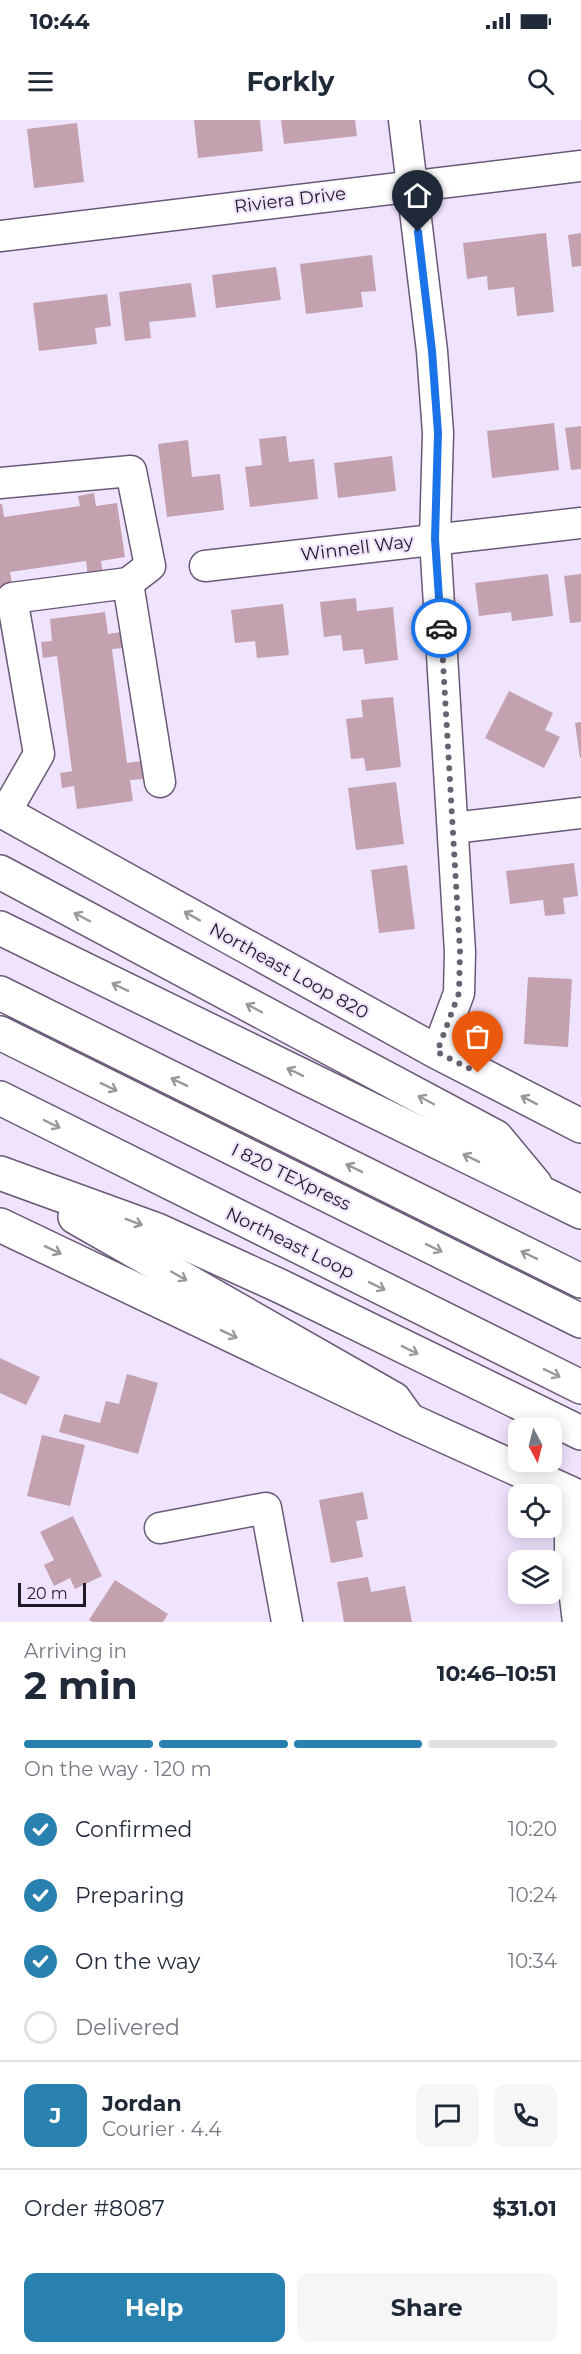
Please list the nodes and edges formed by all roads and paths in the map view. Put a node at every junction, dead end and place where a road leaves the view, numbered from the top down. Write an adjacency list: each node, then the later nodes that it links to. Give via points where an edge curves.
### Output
1 (404, 120): 3 (street)
2 (581, 166): 3 (street, Riviera Drive)
3 (413, 185): 4 (street, Riviera Drive); 7 (street, via 438,421)
4 (0, 236)
5 (0, 483): 9 (street, via 131,471 150,566)
6 (581, 523): 7 (street, Winnell Way)
7 (435, 539): 8 (street, Winnell Way); 14 (street)
8 (205, 566)
9 (128, 583): 10 (street); 11 (street)
10 (6, 599): 12 (street, via 39,754)
11 (160, 782)
12 (3, 812): 19 (main road, Northeast Loop 820, one-way to 12)
13 (581, 813): 14 (street)
14 (453, 828): 19 (street, via 459,993)
15 (0, 872): 23 (main road, one-way to 15, via 496,1137)
16 (0, 928): 23 (main road, one-way to 16)
17 (0, 993): 26 (main road, I 820 TEXpress, one-way to 17)
18 (0, 1033): 27 (main road, I 820 TEXpress, one-way to 27)
19 (437, 1052): 21 (main road, Northeast Loop 820, one-way to 19)
20 (0, 1098): 28 (main road, Northeast Loop, one-way to 28)
21 (581, 1126)
22 (0, 1174): 29 (main road, one-way to 29, via 394,1399); 30 (main road, one-way to 30, via 157,1230)
23 (542, 1192): 24 (main road)
24 (581, 1212)
25 (0, 1225): 29 (main road, one-way to 29)
26 (581, 1281)
27 (581, 1321)
28 (581, 1387)
29 (410, 1420): 31 (main road)
30 (581, 1433)
31 (580, 1498): 34 (street, via 570,1530)
32 (160, 1528): 33 (street, via 266,1508)
33 (287, 1622)
34 (578, 1622)

